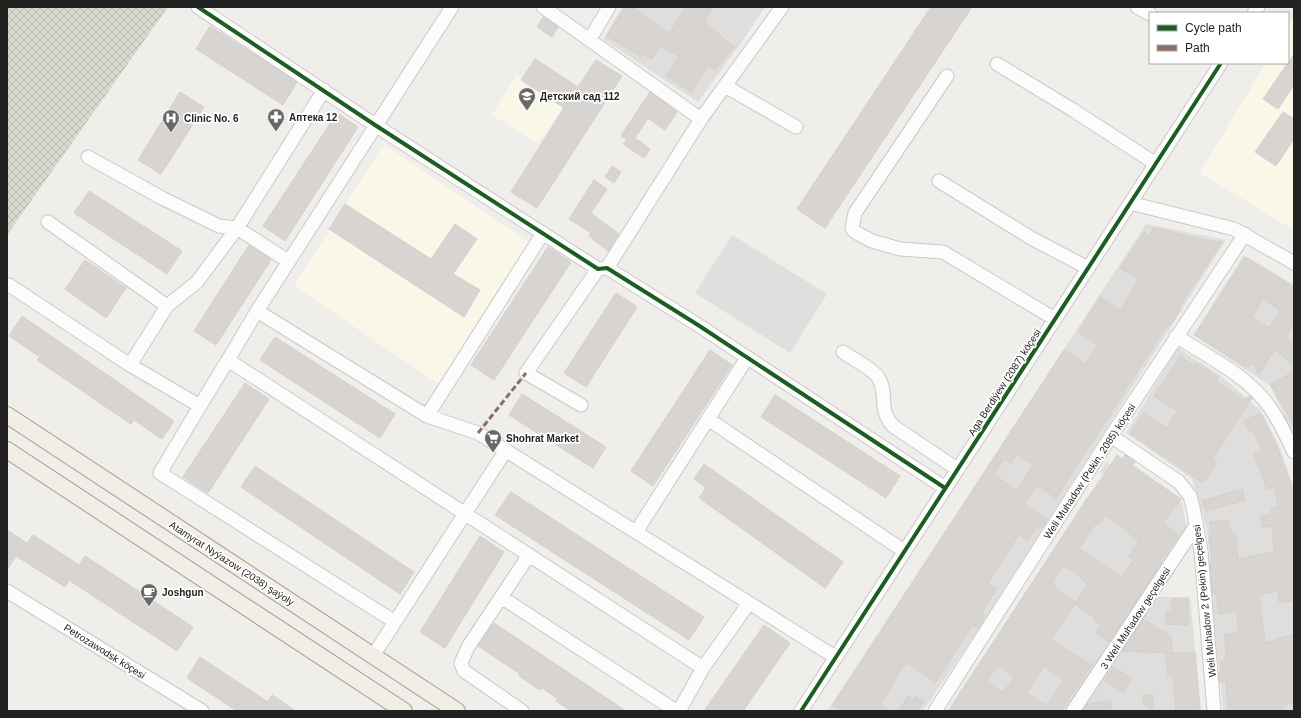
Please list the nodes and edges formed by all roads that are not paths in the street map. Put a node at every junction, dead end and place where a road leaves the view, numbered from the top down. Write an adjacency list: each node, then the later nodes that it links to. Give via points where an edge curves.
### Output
1 (198, 7): 13 (street)
2 (452, 7): 15 (street)
3 (543, 7): 8 (street)
4 (609, 7): 8 (street)
5 (782, 7): 12 (street)
6 (1137, 7): 7 (street)
7 (1149, 13)
8 (590, 39): 14 (street)
9 (997, 64): 18 (street)
10 (1220, 64): 18 (street, Aga Berdiýew (2087) köçesi)
11 (947, 76): 32 (street, via 855,213 852,228 872,240 900,249 943,252)
12 (725, 86): 14 (street); 16 (street)
13 (324, 90): 15 (street); 22 (street)
14 (701, 119): 27 (street)
15 (375, 125): 23 (street); 25 (street)
16 (796, 127)
17 (88, 157): 22 (street, via 219,226)
18 (1156, 164): 20 (street, Aga Berdiýew (2087) köçesi)
19 (939, 181): 28 (street, via 1031,238)
20 (1130, 203): 24 (street, via 1224,226); 28 (street, Aga Berdiýew (2087) köçesi)
21 (48, 222): 30 (street)
22 (237, 228): 25 (street); 30 (street, via 197,282)
23 (543, 233): 27 (street); 41 (street)
24 (1245, 234): 26 (street); 33 (street, Weli Muhadow (Pekin, 2085) köçesi)
25 (288, 261): 31 (street)
26 (1294, 264)
27 (603, 268): 35 (street); 38 (street, via 526,373)
28 (1088, 268): 32 (street, Aga Berdiýew (2087) köçesi)
29 (9, 285): 37 (street)
30 (167, 306): 37 (street)
31 (257, 311): 36 (street); 41 (street)
32 (1055, 319): 47 (street, Aga Berdiýew (2087) köçesi)
33 (1176, 336): 43 (street, Weli Muhadow (Pekin, 2085) köçesi); 46 (street, via 1245,382 1257,393 1270,408)
34 (843, 352): 47 (street, via 878,375 884,413 893,426)
35 (747, 358): 42 (street); 48 (street)
36 (228, 360): 39 (street); 49 (street)
37 (130, 365): 39 (street)
38 (581, 405)
39 (200, 406): 57 (street, via 160,473)
40 (7, 415): 58 (main road, Atamyrat Nyýazow (2038) şaýoly)
41 (427, 416): 45 (street, via 478,433)
42 (708, 419): 51 (street); 52 (street)
43 (1111, 436): 50 (street, Weli Muhadow 2 (Pekin) geçelgesi, via 1183,486 1190,496); 67 (street, Weli Muhadow (Pekin, 2085) köçesi)
44 (7, 450): 62 (main road)
45 (506, 450): 49 (street); 51 (street)
46 (1294, 452)
47 (957, 469): 48 (street, Aga Berdiýew (2087) köçesi)
48 (945, 488): 52 (street, Aga Berdiýew (2087) köçesi)
49 (465, 514): 53 (street); 57 (street)
50 (1197, 524): 68 (street, 3 Weli Muhadow geçelgesi); 69 (street, Weli Muhadow 2 (Pekin) geçelgesi)
51 (636, 532): 56 (street)
52 (904, 551): 59 (street, Aga Berdiýew (2087) köçesi)
53 (529, 555): 55 (street); 60 (street)
54 (7, 591): 61 (street, Petrozawodsk köçesi)
55 (501, 597): 64 (street, via 468,647 461,668); 65 (street)
56 (749, 603): 59 (street); 60 (street)
57 (395, 622): 58 (street)
58 (373, 656): 63 (main road, Atamyrat Nyýazow (2038) şaýoly)
59 (835, 657): 66 (street, Aga Berdiýew (2087) köçesi)
60 (703, 668): 65 (street)
61 (202, 711)
62 (404, 711)
63 (457, 711)
64 (522, 711)
65 (677, 711)
66 (801, 711)
67 (935, 711)
68 (1073, 711)
69 (1214, 711)

